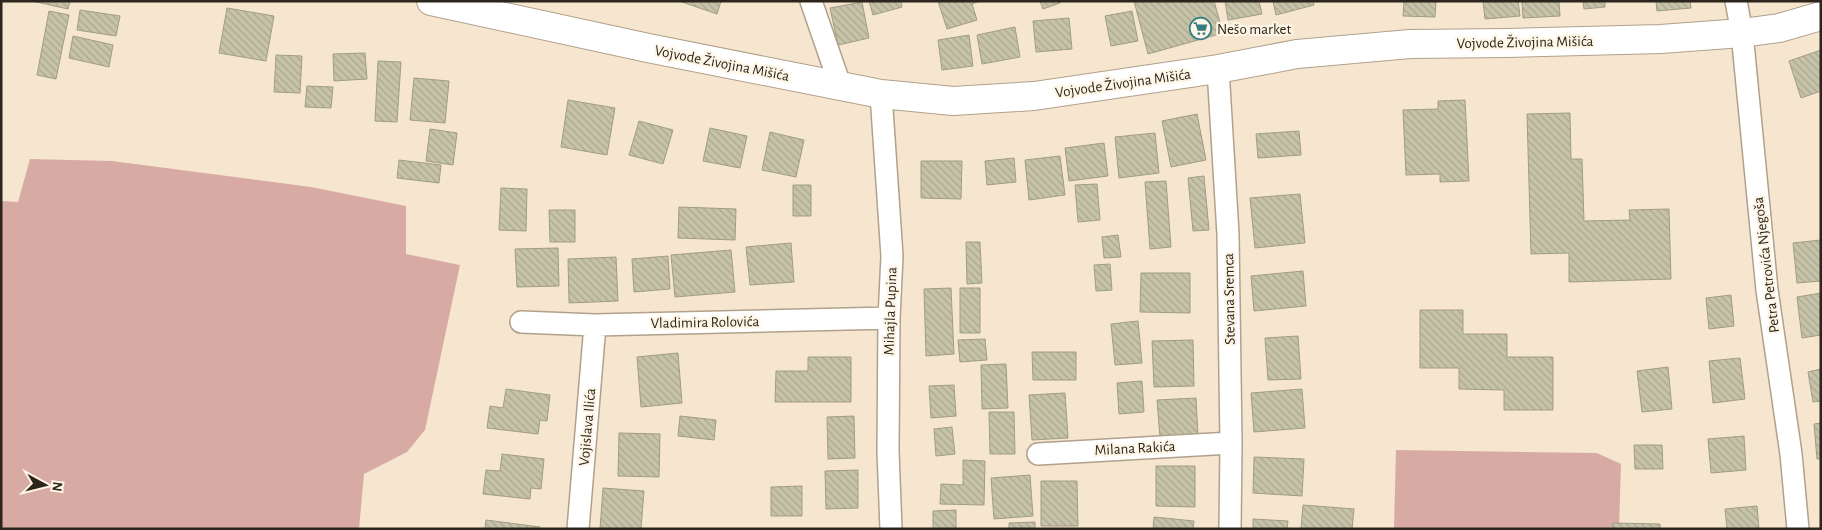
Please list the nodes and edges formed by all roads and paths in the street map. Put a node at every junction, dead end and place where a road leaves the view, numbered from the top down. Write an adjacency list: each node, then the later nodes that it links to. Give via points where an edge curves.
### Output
1 (431, 1): 7 (street, Vojvode Živojina Mišića)
2 (811, 1): 7 (street)
3 (1736, 1): 5 (street, Petra Petrovića Njegoša)
4 (1821, 16): 5 (street, Vojvode Živojina Mišića, via 1779,28)
5 (1742, 33): 6 (street, Vojvode Živojina Mišića, via 1661,39 1410,44 1297,54); 17 (street, Petra Petrovića Njegoša, via 1767,290 1791,454)
6 (1218, 69): 8 (street, Vojvode Živojina Mišića, via 1009,98 953,101); 12 (street, Stevana Sremca, via 1228,234)
7 (840, 86): 8 (street, Vojvode Živojina Mišića)
8 (881, 94): 9 (street, Mihajla Pupina, via 892,256)
9 (889, 318): 11 (street, Vladimira Rolovića); 15 (street, Mihajla Pupina)
10 (520, 322): 11 (street, Vladimira Rolovića)
11 (596, 325): 14 (street, Vojislava Ilića)
12 (1231, 443): 13 (street, Milana Rakića); 16 (street, Stevana Sremca)
13 (1038, 454)
14 (578, 529)
15 (891, 529)
16 (1230, 529)
17 (1798, 529)

